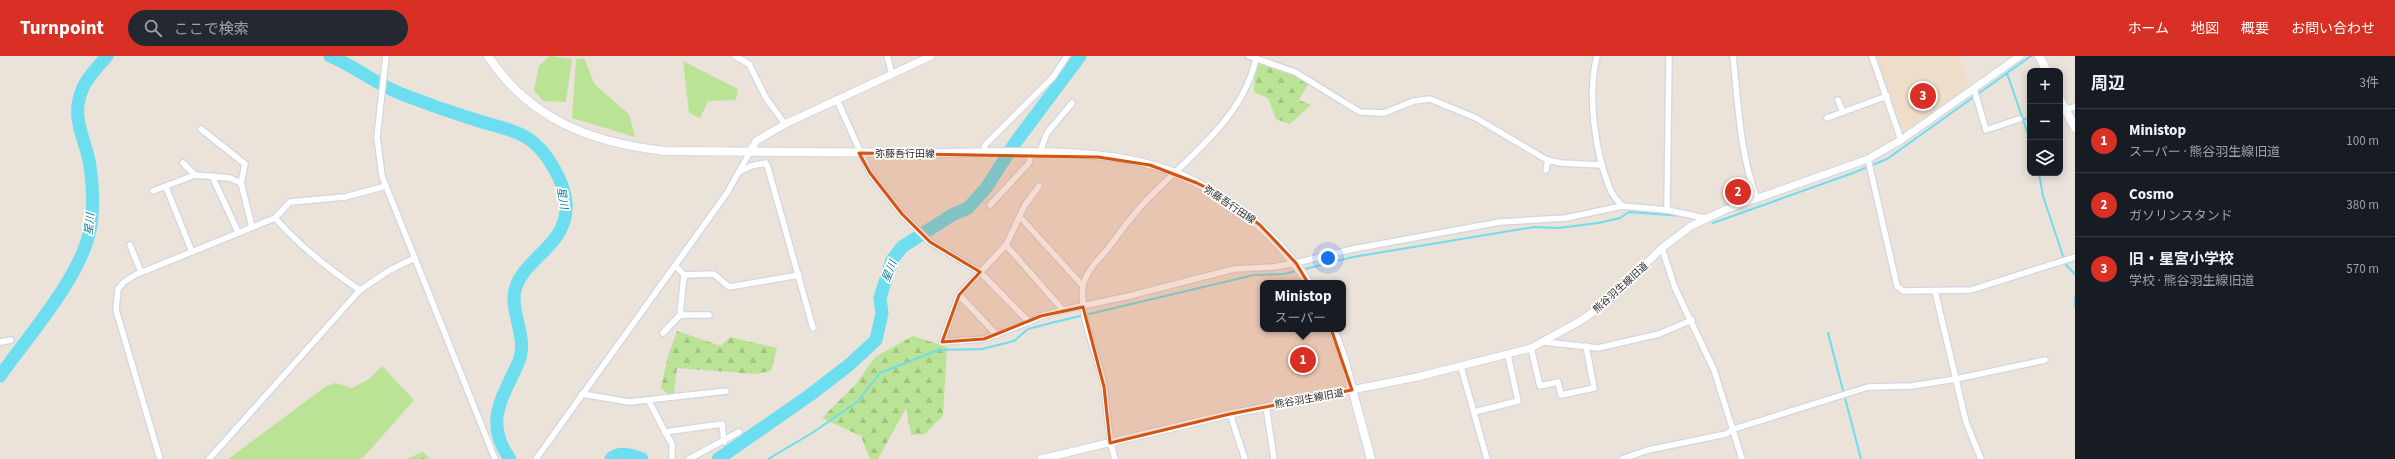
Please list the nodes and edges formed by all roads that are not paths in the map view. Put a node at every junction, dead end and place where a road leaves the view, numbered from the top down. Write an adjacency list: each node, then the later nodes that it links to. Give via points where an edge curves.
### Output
1 (386, 56): 46 (street, via 377,137 382,176)
2 (488, 56): 32 (main road, 弥藤吾行田線, via 504,77 530,102 552,118 590,136 628,147 665,151)
3 (735, 56): 28 (street, via 749,64 766,98)
4 (887, 56): 16 (street)
5 (931, 56): 16 (street)
6 (1067, 56): 34 (street, via 1048,83 985,145)
7 (1249, 56): 14 (street)
8 (1597, 56): 39 (street, via 1593,104)
9 (1669, 56): 53 (street)
10 (1733, 56): 50 (street, via 1740,119 1752,185)
11 (1872, 56): 18 (street)
12 (2020, 56): 17 (street, 熊谷羽生線旧道)
13 (2039, 56): 15 (main road)
14 (1256, 58): 36 (street, via 1295,72 1360,112 1384,113 1414,101 1430,99 1454,107); 42 (street, via 1237,105 1217,130)
15 (2045, 68)
16 (892, 74): 19 (street)
17 (1974, 89): 27 (street, via 1986,130); 31 (street, 熊谷羽生線旧道)
18 (1886, 96): 25 (street); 31 (street)
19 (837, 100): 28 (street); 33 (street)
20 (1838, 100): 25 (street)
21 (1072, 103): 35 (street)
22 (2062, 104): 24 (main road)
23 (2075, 107): 24 (street)
24 (2065, 109): 30 (main road)
25 (1843, 112): 26 (street)
26 (1827, 118)
27 (2019, 119)
28 (785, 124): 32 (street, via 756,140)
29 (201, 128): 45 (street, via 245,164)
30 (2075, 128)
31 (1902, 140): 38 (street, 熊谷羽生線旧道)
32 (750, 152): 33 (main road, 弥藤吾行田線); 41 (street)
33 (859, 153): 34 (main road, 弥藤吾行田線); 68 (street, via 870,173 902,214 930,242)
34 (986, 153): 35 (main road, 弥藤吾行田線)
35 (1032, 153): 42 (main road, 弥藤吾行田線, via 1126,160); 51 (street, via 1028,163)
36 (1548, 160): 39 (street); 40 (street)
37 (183, 162): 43 (street)
38 (1869, 164): 50 (street, 熊谷羽生線旧道); 74 (street, via 1897,286 1903,291)
39 (1602, 165): 52 (street, via 1610,190)
40 (1546, 170)
41 (741, 171): 66 (street); 70 (street, via 766,163)
42 (1174, 172): 65 (main road, 弥藤吾行田線, via 1217,193 1240,209 1264,229); 72 (street, via 1120,233 1091,270)
43 (195, 175): 44 (street); 48 (street)
44 (212, 176): 45 (street, via 230,178); 58 (street)
45 (241, 183): 57 (street)
46 (386, 186): 55 (street, via 345,196 290,202); 63 (street)
47 (1039, 186): 54 (street)
48 (166, 187): 49 (street); 62 (street)
49 (153, 191)
50 (1758, 199): 56 (street, 熊谷羽生線旧道)
51 (990, 205)
52 (1622, 206): 53 (street); 65 (street, via 1566,218 1500,222 1353,249)
53 (1667, 210): 56 (street)
54 (1020, 217): 60 (street); 72 (street)
55 (275, 218): 57 (street); 73 (street, via 293,239 324,267)
56 (1705, 218): 61 (street, 熊谷羽生線旧道)
57 (252, 227): 58 (street)
58 (238, 232): 62 (street)
59 (130, 245): 67 (street)
60 (1006, 245): 68 (street); 77 (street)
61 (1662, 248): 80 (street, via 1675,288); 88 (street, 熊谷羽生線旧道, via 1605,303)
62 (192, 252): 67 (street)
63 (415, 258): 73 (street, via 390,270); 109 (street)
64 (2073, 258): 74 (street, via 1971,290)
65 (1296, 264): 71 (main road, 弥藤吾行田線); 76 (street, via 1234,269)
66 (676, 266): 69 (street); 97 (street)
67 (141, 272): 107 (street, via 124,282 118,289 116,310)
68 (980, 272): 75 (street); 81 (street)
69 (684, 275): 70 (street, via 714,274 729,287); 78 (street)
70 (799, 275): 82 (street)
71 (1307, 280)
72 (1083, 286): 76 (street)
73 (360, 290): 108 (street)
74 (1935, 291): 94 (street)
75 (959, 295): 85 (street); 85 (street, via 942,342 984,339)
76 (1083, 307): 77 (street); 106 (street, via 1104,387)
77 (1063, 310): 81 (street)
78 (680, 315): 79 (street); 84 (street)
79 (709, 315)
80 (1692, 320): 89 (street, via 1659,334 1598,348); 102 (street, via 1714,370)
81 (1029, 322): 85 (street)
82 (813, 328)
83 (1333, 332): 95 (main road)
84 (663, 334)
85 (997, 335)
86 (11, 340): 87 (street)
87 (0, 342)
88 (1544, 342): 89 (street); 90 (street, 熊谷羽生線旧道)
89 (1586, 346): 90 (street, via 1594,388 1561,395 1558,382 1540,386)
90 (1531, 348): 91 (street, 熊谷羽生線旧道)
91 (1508, 354): 93 (street, 熊谷羽生線旧道); 100 (street, via 1518,401)
92 (2045, 360): 94 (street)
93 (1462, 367): 95 (street, 熊谷羽生線旧道); 100 (street)
94 (1956, 379): 102 (street, via 1912,386 1868,387); 121 (street, via 1966,422)
95 (1352, 390): 99 (street, 熊谷羽生線旧道); 117 (main road)
96 (726, 391): 98 (street)
97 (582, 394): 98 (street, via 629,402); 110 (street)
98 (649, 401): 103 (street)
99 (1266, 406): 101 (street, 熊谷羽生線旧道); 116 (street)
100 (1474, 412): 118 (street)
101 (1230, 414): 106 (street, 熊谷羽生線旧道); 115 (street)
102 (1734, 429): 119 (street, via 1726,434 1648,450); 120 (street)
103 (665, 432): 105 (street, via 722,424); 111 (street, via 672,444)
104 (739, 432): 105 (street)
105 (724, 442): 112 (street)
106 (1110, 443): 113 (street, 熊谷羽生線旧道); 114 (street)
107 (160, 459)
108 (209, 459)
109 (495, 459)
110 (536, 459)
111 (672, 459)
112 (688, 459)
113 (1041, 459)
114 (1115, 459)
115 (1245, 459)
116 (1274, 459)
117 (1371, 459)
118 (1486, 459)
119 (1622, 459)
120 (1742, 459)
121 (1981, 459)

